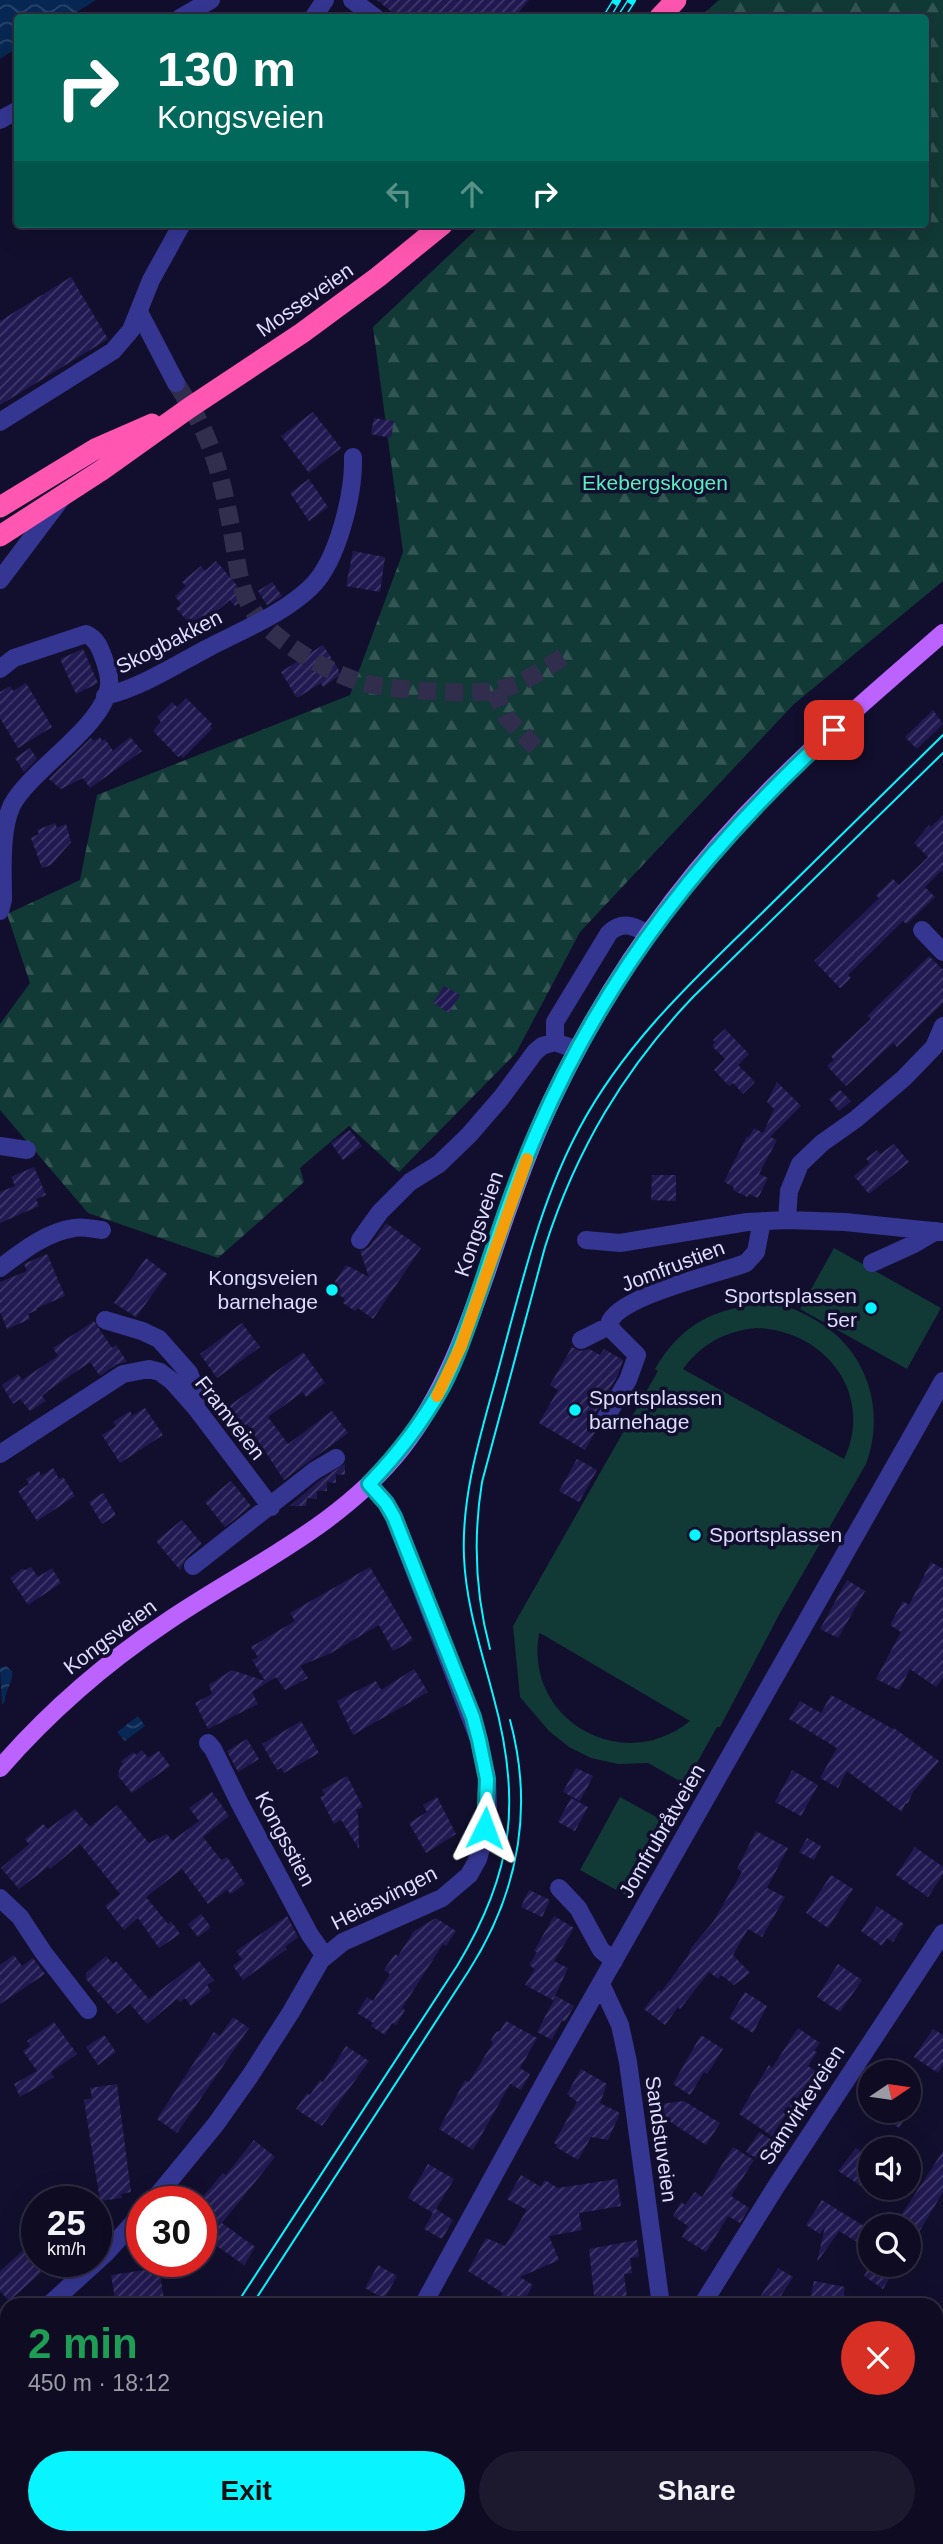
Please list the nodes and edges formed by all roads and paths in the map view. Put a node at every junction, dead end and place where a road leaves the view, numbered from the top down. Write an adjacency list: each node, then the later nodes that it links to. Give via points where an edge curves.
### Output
1 (211, 0): 4 (street)
2 (352, 0): 5 (street)
3 (676, 0): 6 (highway)
4 (187, 14)
5 (371, 14)
6 (663, 14)
7 (188, 228): 9 (street, via 151,280)
8 (438, 228): 11 (highway, Mosseveien, via 352,297)
9 (139, 312): 10 (street); 12 (street, via 114,351)
10 (176, 383)
11 (189, 408): 14 (highway, Mosseveien); 15 (highway, Mosseveien, via 97,448)
12 (0, 422)
13 (353, 457): 20 (street, Skogbakken, via 354,472 339,538 313,586 284,609 135,686)
14 (66, 492): 16 (highway, Mosseveien); 17 (street, Mosseveien)
15 (0, 507)
16 (0, 536)
17 (0, 580)
18 (943, 633): 23 (main road, Kongsveien, via 771,788 696,871)
19 (0, 669): 20 (street, via 14,658 86,634 99,645 108,671)
20 (105, 696): 21 (street, Skogbakken, via 90,720 11,807 5,827)
21 (0, 911)
22 (922, 930): 24 (street)
23 (648, 935): 26 (street, via 625,925 609,933 555,1022); 27 (main road, Kongsveien)
24 (943, 952)
25 (943, 1026): 30 (street, via 933,1047 904,1078 800,1164 789,1191)
26 (555, 1042): 27 (street); 34 (street, via 535,1052 460,1144 410,1182)
27 (577, 1050): 46 (main road, Kongsveien, via 533,1142 452,1367 418,1426)
28 (0, 1146): 29 (street)
29 (27, 1150)
30 (787, 1220): 31 (street, Jomfrustien); 33 (street, Jomfrustien)
31 (762, 1221): 35 (street, Jomfrustien, via 620,1243); 39 (street, Jomfrustien, via 756,1252 746,1263 639,1300 614,1314)
32 (102, 1230): 37 (street, via 78,1227 54,1234)
33 (939, 1231): 36 (street, Jomfrustien)
34 (360, 1240)
35 (586, 1240)
36 (872, 1263)
37 (0, 1268)
38 (105, 1320): 42 (street, via 159,1339 189,1373)
39 (610, 1326): 40 (street, Jomfrustien); 43 (street, via 637,1355)
40 (581, 1340)
41 (943, 1381): 55 (street, Jomfrubråtveien)
42 (196, 1408): 44 (street, Framveien, via 160,1372 149,1369 123,1374); 47 (street, Framveien)
43 (605, 1419)
44 (0, 1454)
45 (336, 1458): 47 (street)
46 (369, 1484): 50 (main road, Kongsveien, via 299,1541 121,1654 46,1719); 54 (street, Heiasvingen, via 394,1517 473,1717 488,1805 478,1859 459,1885 442,1898 343,1942)
47 (271, 1507): 48 (street)
48 (193, 1566)
49 (208, 1743): 54 (street, Kongsstien, via 310,1935)
50 (0, 1768)
51 (559, 1888): 55 (street, via 578,1908 601,1950)
52 (0, 1898): 57 (street, via 14,1910)
53 (943, 1933): 63 (street, Samvirkeveien)
54 (326, 1956): 58 (street, Heiasvingen, via 250,2076)
55 (614, 1961): 56 (street, Jomfrubråtveien)
56 (601, 1984): 61 (street, Jomfrubråtveien); 62 (street, Sandstuveien, via 620,2025 628,2062)
57 (88, 2010)
58 (165, 2186)
59 (126, 2231): 60 (street)
60 (57, 2298)
61 (427, 2298)
62 (659, 2298)
63 (706, 2298)

